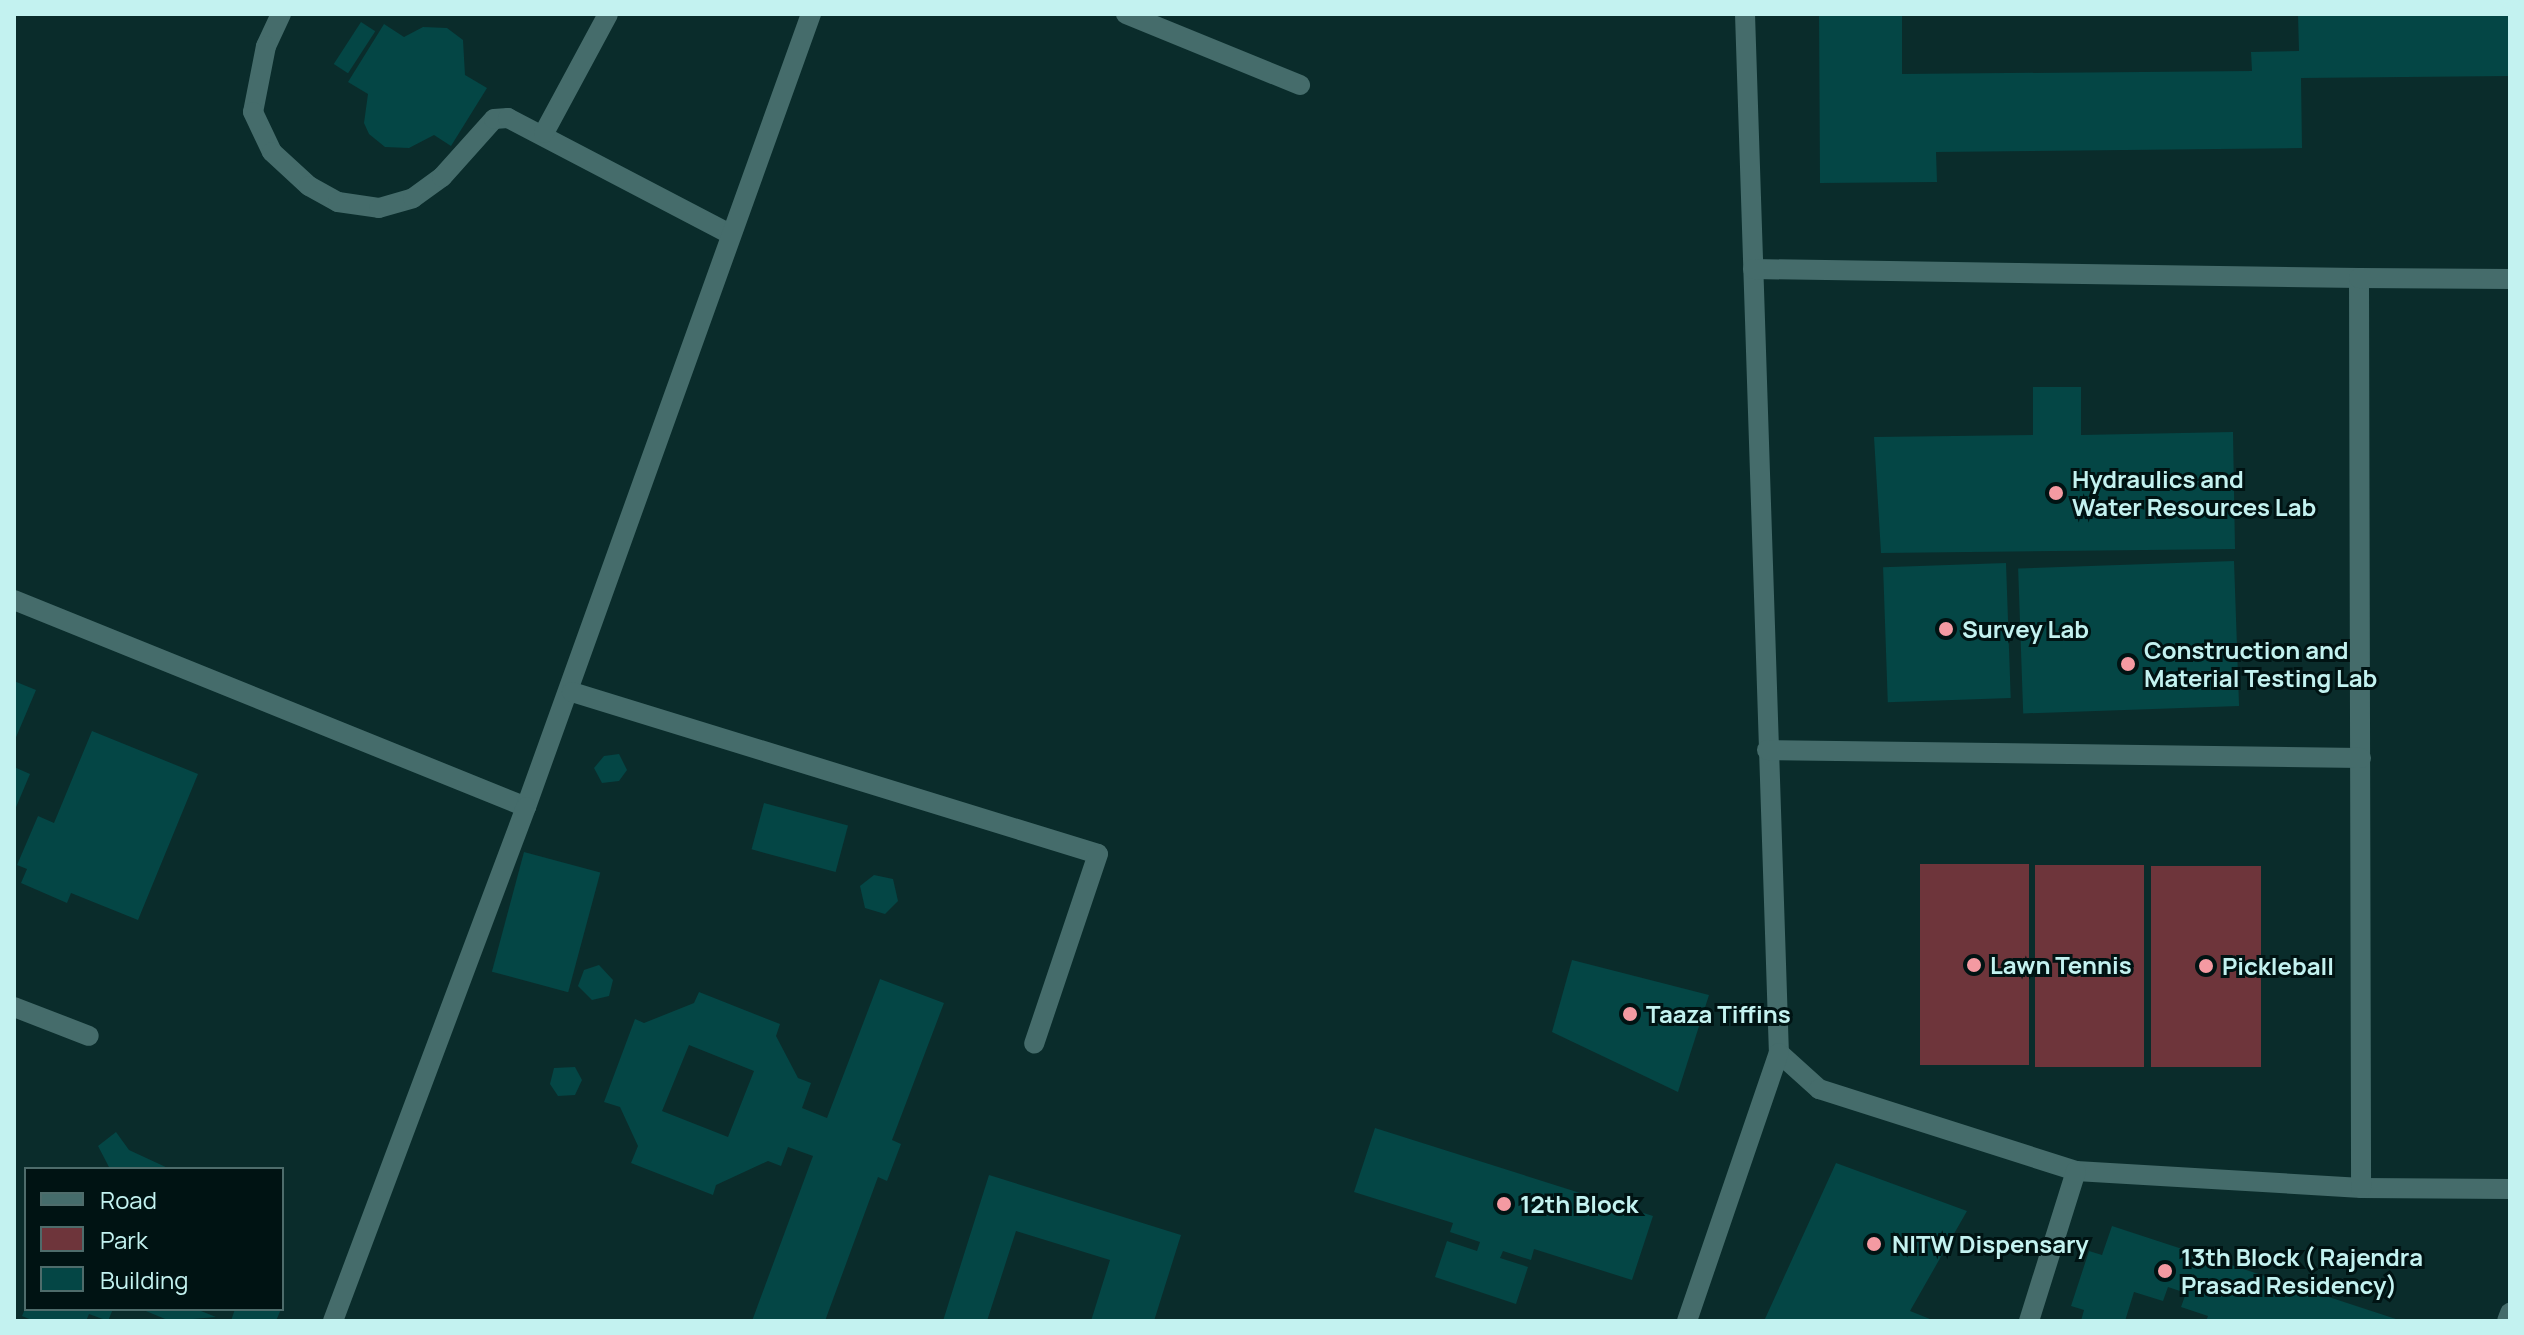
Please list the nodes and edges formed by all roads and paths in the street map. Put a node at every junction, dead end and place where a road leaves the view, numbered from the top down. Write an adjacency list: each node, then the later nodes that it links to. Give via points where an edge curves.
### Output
1 (281, 14): 7 (street, via 266,46 253,112 272,152 309,186 338,202 379,208 413,198 442,177 494,119)
2 (608, 14): 7 (street)
3 (811, 14): 8 (street)
4 (1126, 14): 6 (street)
5 (1745, 14): 9 (street)
6 (1300, 85)
7 (544, 133): 8 (street)
8 (728, 233): 13 (street)
9 (1753, 269): 10 (street); 14 (street)
10 (2359, 278): 11 (street); 15 (street)
11 (2510, 279)
12 (14, 600): 16 (street)
13 (572, 692): 16 (street); 19 (street, via 1098,854)
14 (1767, 750): 15 (street); 20 (street)
15 (2361, 758): 22 (street)
16 (526, 807): 25 (street)
17 (14, 1007): 18 (street)
18 (89, 1036)
19 (1034, 1044)
20 (1779, 1053): 21 (street, via 1819,1089); 26 (street)
21 (2076, 1171): 22 (street); 27 (street)
22 (2361, 1188): 23 (street)
23 (2510, 1189)
24 (2510, 1313): 28 (street)
25 (333, 1321)
26 (1687, 1321)
27 (2029, 1321)
28 (2507, 1321)

